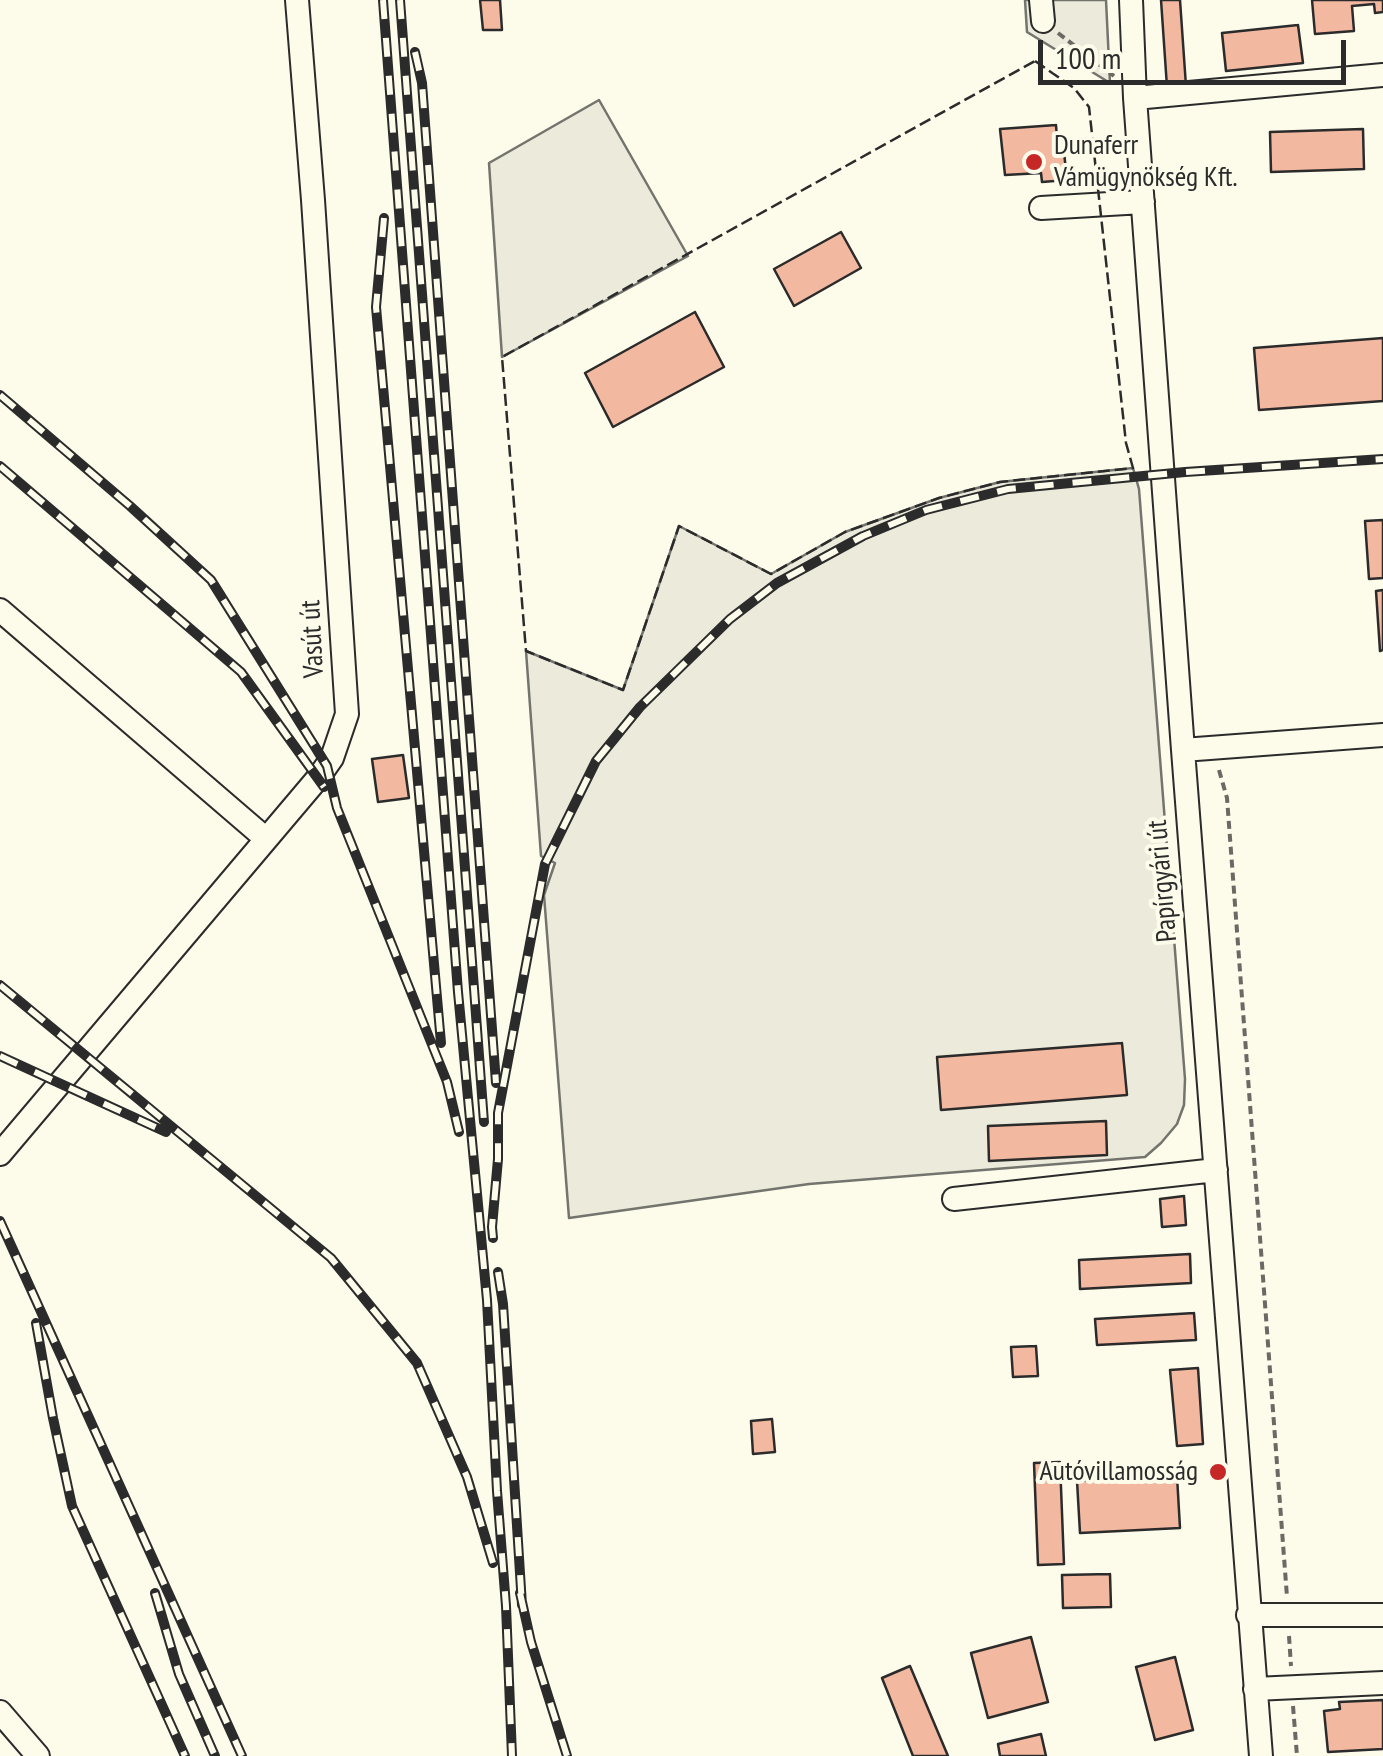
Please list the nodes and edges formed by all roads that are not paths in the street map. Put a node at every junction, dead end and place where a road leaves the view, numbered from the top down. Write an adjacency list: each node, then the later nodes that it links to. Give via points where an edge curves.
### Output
1 (297, 0): 10 (street, Vasút út, via 346,714 332,758)
2 (1131, 0): 4 (street, Papírgyári út)
3 (1383, 75): 4 (street)
4 (1135, 98): 5 (street, Papírgyári út)
5 (1143, 202): 6 (street); 9 (street, Papírgyári út)
6 (1040, 208)
7 (0, 610): 10 (street)
8 (1383, 736): 9 (street)
9 (1183, 750): 12 (street, Papírgyári út)
10 (265, 838): 11 (street, Vasút út)
11 (0, 1154)
12 (1216, 1170): 13 (street); 15 (street, Papírgyári út)
13 (954, 1198)
14 (1383, 1614): 15 (street)
15 (1248, 1615): 17 (street, Papírgyári út)
16 (1383, 1683): 17 (street)
17 (1255, 1689): 20 (street, Papírgyári út)
18 (0, 1712): 19 (street)
19 (38, 1756)
20 (1261, 1756)

